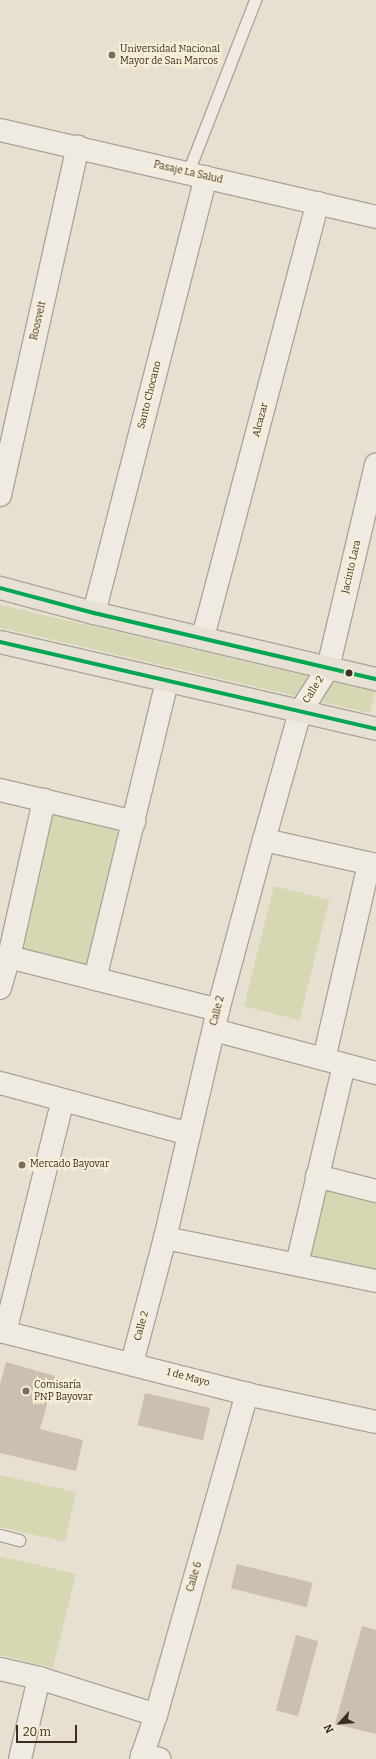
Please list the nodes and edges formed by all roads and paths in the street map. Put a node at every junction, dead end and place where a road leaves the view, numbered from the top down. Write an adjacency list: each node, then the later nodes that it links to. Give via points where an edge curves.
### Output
1 (255, 0): 4 (lane)
2 (0, 130): 3 (street, Pasaje La Salud)
3 (78, 147): 4 (street, Pasaje La Salud); 8 (street, Roosvelt)
4 (197, 174): 5 (street, Pasaje La Salud); 10 (street, Santo Chocano)
5 (318, 203): 6 (street, Pasaje La Salud); 11 (street, Alcazar)
6 (376, 217)
7 (376, 465): 13 (street, Jacinto Lara)
8 (0, 495)
9 (0, 588): 10 (main road)
10 (94, 613): 11 (main road)
11 (203, 637): 13 (main road)
12 (0, 642): 15 (main road)
13 (328, 668): 14 (main road); 16 (street, Calle 2)
14 (376, 679)
15 (167, 681): 16 (main road); 20 (street)
16 (300, 712): 17 (main road); 21 (street, Calle 2)
17 (376, 729)
18 (0, 790): 19 (street)
19 (44, 800): 20 (street); 23 (street)
20 (134, 822): 24 (street)
21 (264, 840): 22 (street); 26 (street, Calle 2)
22 (373, 864): 27 (street)
23 (9, 957): 24 (street); 25 (street)
24 (95, 979): 26 (street)
25 (0, 988)
26 (216, 1020): 27 (street); 31 (street, Calle 2)
27 (334, 1062): 28 (street); 32 (street)
28 (376, 1073)
29 (0, 1083): 30 (street)
30 (63, 1100): 31 (street); 37 (street)
31 (188, 1134): 34 (street, Calle 2)
32 (317, 1176): 33 (street); 35 (street)
33 (376, 1191)
34 (165, 1238): 35 (street); 38 (street, Calle 2)
35 (298, 1264): 36 (street)
36 (376, 1281)
37 (2, 1331): 38 (street, 1 de Mayo)
38 (132, 1364): 39 (street, 1 de Mayo)
39 (247, 1394): 40 (street, 1 de Mayo); 45 (street, Calle 6)
40 (376, 1422)
41 (0, 1535): 42 (lane)
42 (19, 1540)
43 (0, 1669): 44 (street)
44 (39, 1678): 45 (street); 47 (street)
45 (156, 1715): 46 (street, Calle 6)
46 (148, 1758)
47 (20, 1759)

